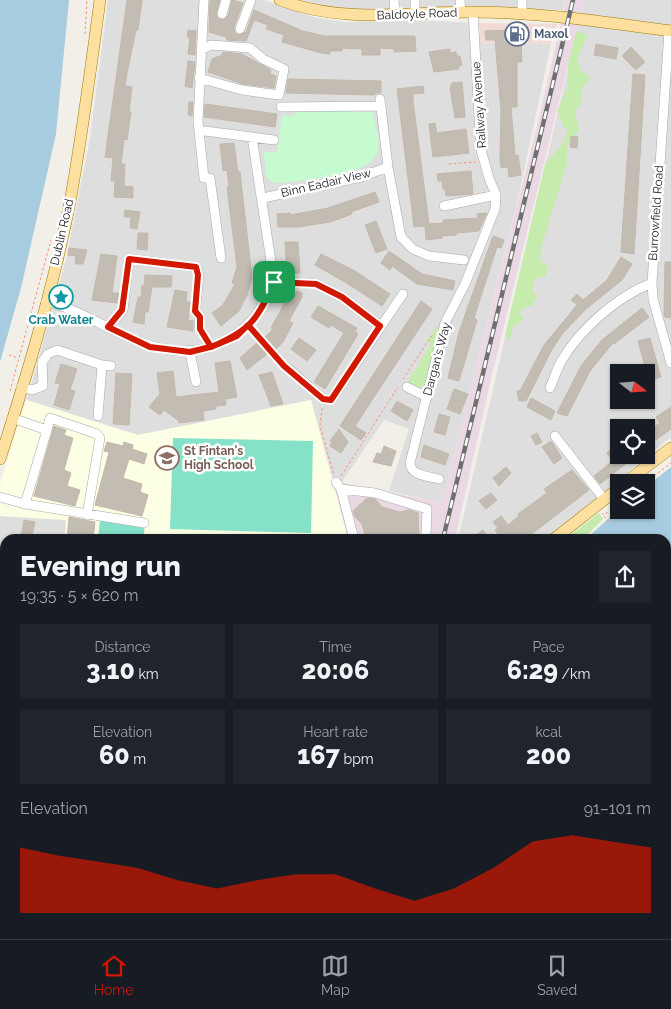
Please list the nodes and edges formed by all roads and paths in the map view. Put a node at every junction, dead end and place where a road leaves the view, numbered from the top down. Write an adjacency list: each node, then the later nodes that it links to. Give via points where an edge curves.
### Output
1 (87, 0): 17 (path)
2 (100, 0): 36 (main road, Dublin Road, via 80,147)
3 (204, 0): 18 (street)
4 (226, 0): 12 (street)
5 (251, 0): 15 (street)
6 (280, 0): 13 (main road, Baldoyle Road, via 338,15)
7 (394, 0): 13 (street)
8 (414, 0): 11 (street)
9 (522, 0): 14 (street)
10 (464, 8): 11 (main road, Baldoyle Road); 14 (main road, Baldoyle Road); 24 (street, Railway Avenue)
11 (415, 13): 13 (main road, Baldoyle Road)
12 (222, 14)
13 (396, 14)
14 (522, 14): 16 (main road, Baldoyle Road)
15 (240, 29)
16 (670, 31): 34 (street, Burrowfield Road)
17 (84, 37)
18 (200, 50): 19 (street); 19 (street, via 212,46 250,48 263,59 284,69 278,95 242,90)
19 (200, 78): 31 (street, via 198,122 204,178 210,178)
20 (281, 107): 26 (street, Binn Eadair View, via 381,103)
21 (205, 131): 22 (street)
22 (252, 138): 23 (street); 28 (street, Binn Eadair View)
23 (274, 140)
24 (484, 162): 25 (path); 27 (street, Railway Avenue)
25 (449, 164)
26 (388, 167): 28 (street, Binn Eadair View, via 361,177); 32 (street, Binn Eadair View, via 401,237 413,249 429,256)
27 (496, 195): 29 (street); 52 (street, Dargan's Way, via 495,209 465,284 445,323)
28 (263, 198): 33 (street, Binn Eadair View)
29 (444, 206)
30 (53, 233): 44 (path)
31 (221, 258)
32 (464, 260)
33 (274, 282): 37 (street, via 267,300); 39 (street, via 316,284 342,297)
34 (652, 283): 45 (street, Burrowfield Road, via 653,299); 50 (street, via 630,292 599,315 562,359)
35 (403, 294): 39 (street)
36 (46, 301): 40 (street, via 70,308); 48 (main road, Dublin Road)
37 (248, 325): 42 (street, via 237,336); 46 (path)
38 (199, 326): 40 (street, via 200,317 195,311 196,267 129,259 122,310)
39 (380, 326): 53 (street, via 335,397)
40 (108, 327): 42 (street, via 150,347)
41 (434, 333): 64 (path)
42 (190, 352): 47 (street)
43 (9, 355): 44 (path)
44 (19, 358): 51 (path)
45 (671, 363)
46 (289, 369): 53 (street)
47 (196, 382)
48 (21, 387): 54 (street, via 32,390 44,386 42,362 57,350 106,365); 55 (main road, Dublin Road)
49 (407, 387): 52 (street)
50 (550, 388)
51 (10, 393)
52 (427, 396): 63 (street, Dargan's Way, via 410,469)
53 (323, 399): 64 (path, via 320,426)
54 (98, 416)
55 (12, 418): 56 (street); 59 (main road, Dublin Road)
56 (47, 430): 68 (street); 69 (street, via 50,418 97,434 100,438)
57 (555, 436): 67 (street)
58 (671, 448): 61 (main road)
59 (0, 458)
60 (671, 463): 62 (path)
61 (637, 474)
62 (655, 475)
63 (439, 479)
64 (338, 486): 73 (street); 74 (street, via 376,493 427,509)
65 (610, 495): 67 (main road)
66 (0, 497): 68 (street)
67 (604, 499): 75 (main road)
68 (25, 504): 69 (street)
69 (87, 514): 72 (street)
70 (604, 515): 71 (path)
71 (608, 522)
72 (144, 523)
73 (352, 534)
74 (426, 534)
75 (560, 534)

